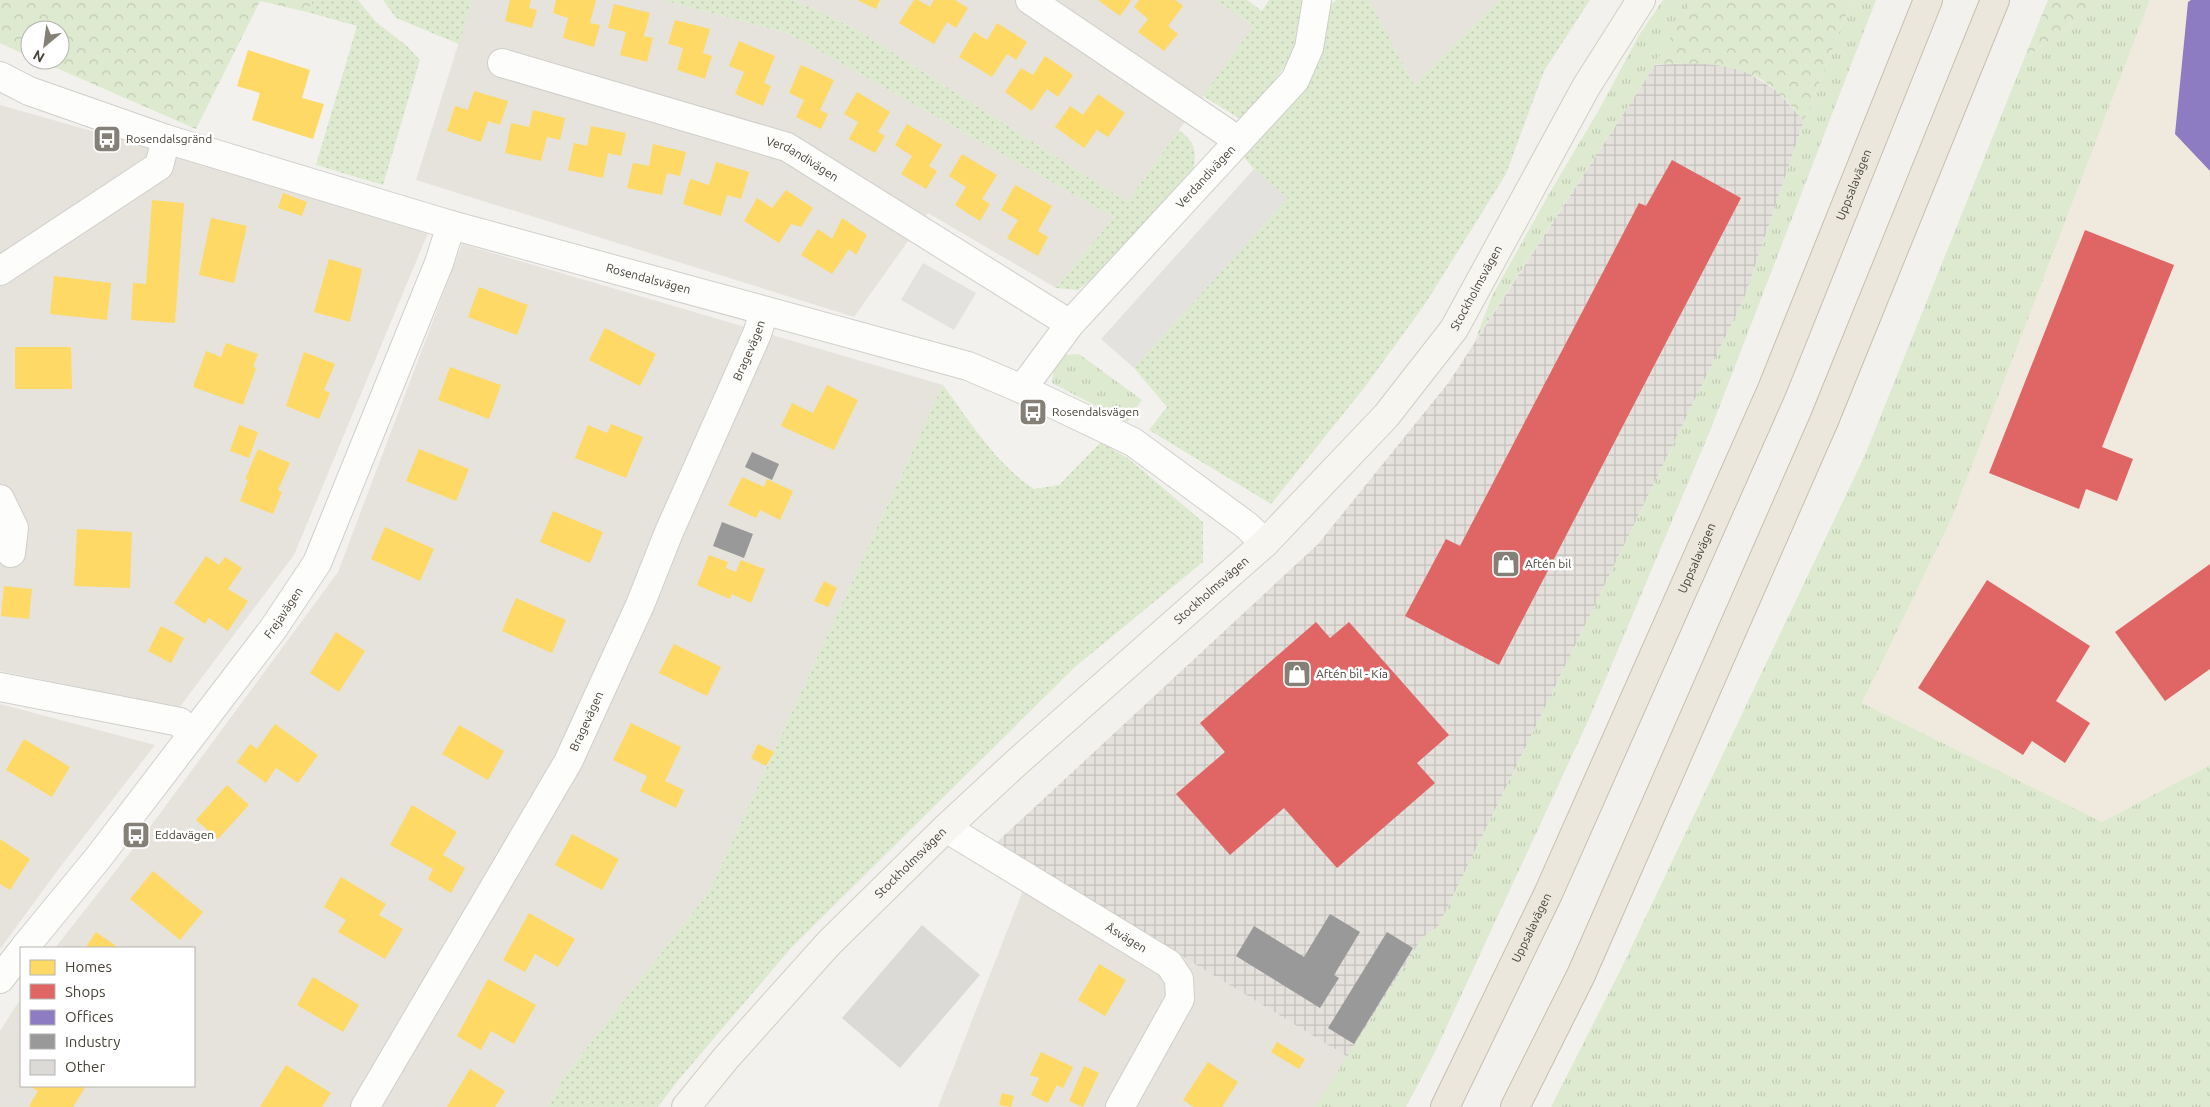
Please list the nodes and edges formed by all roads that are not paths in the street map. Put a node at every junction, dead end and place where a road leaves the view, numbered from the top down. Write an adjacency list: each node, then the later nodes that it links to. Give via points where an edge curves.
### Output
1 (1030, 0): 9 (street, Verdandivägen)
2 (1317, 0): 9 (street, Verdandivägen, via 1309,48 1295,80)
3 (1641, 0): 16 (main road, Stockholmsvägen, via 1586,87 1454,329 1386,416)
4 (1928, 0): 27 (highway, Uppsalavägen, via 1772,389 1548,894)
5 (1994, 0): 28 (highway, via 1824,421 1580,975)
6 (502, 63): 13 (street, Verdandivägen, via 787,147)
7 (0, 76): 8 (street, Rosendalsvägen, via 29,92)
8 (166, 139): 10 (street, Rosendalsvägen); 11 (street, via 159,166)
9 (1239, 141): 13 (street, Verdandivägen)
10 (451, 225): 12 (street, Rosendalsvägen); 19 (street, Frejavägen, via 440,263 317,563 273,629)
11 (0, 271)
12 (764, 312): 14 (street, Rosendalsvägen, via 968,366); 24 (street, Bragevägen, via 640,605 568,762)
13 (1070, 324): 14 (street, Verdandivägen)
14 (1022, 389): 16 (street, Rosendalsvägen, via 1133,442 1246,525)
15 (0, 499): 17 (street, via 14,528)
16 (1265, 543): 20 (main road, Stockholmsvägen)
17 (11, 553)
18 (0, 687): 19 (street, via 180,722)
19 (190, 735): 21 (street, Frejavägen, via 167,770)
20 (946, 828): 25 (main road, Stockholmsvägen, via 829,943); 26 (street, Åsvägen, via 1169,964 1179,980 1180,999)
21 (25, 947)
22 (20, 953): 23 (street)
23 (0, 979)
24 (365, 1107)
25 (686, 1107)
26 (1120, 1107)
27 (1445, 1107)
28 (1515, 1107)

